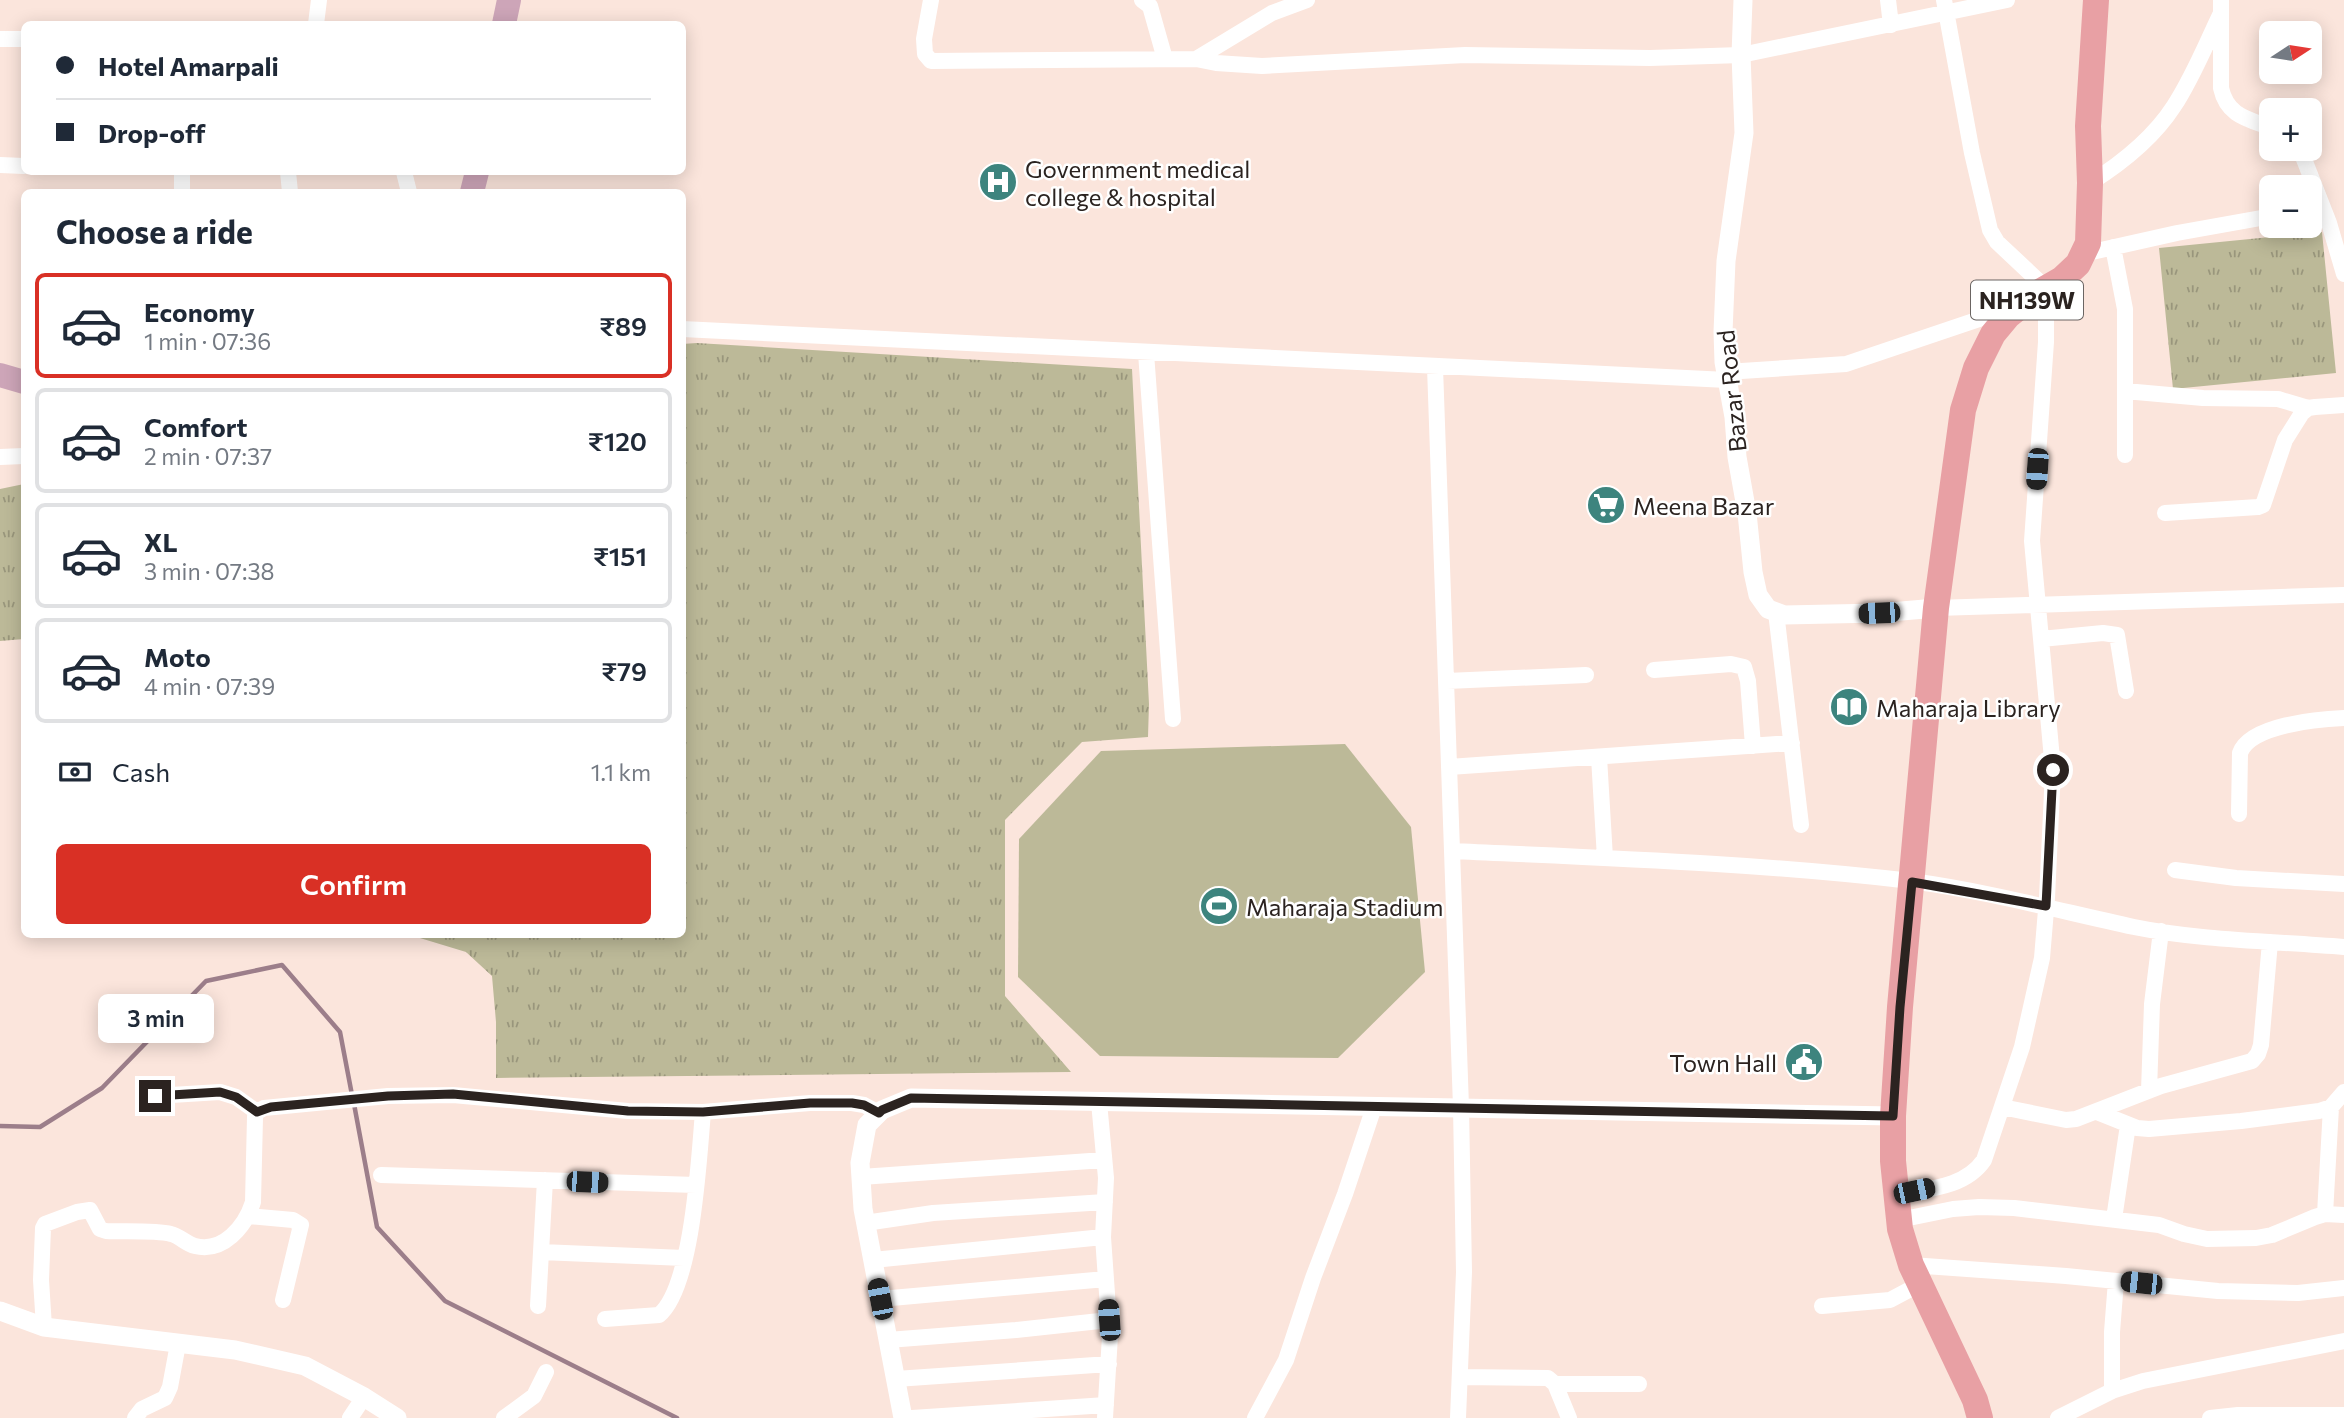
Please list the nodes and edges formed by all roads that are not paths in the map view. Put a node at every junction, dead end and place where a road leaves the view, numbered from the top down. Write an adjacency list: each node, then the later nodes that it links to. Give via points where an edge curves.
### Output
1 (319, 0): 11 (street)
2 (931, 0): 16 (street, via 924,39 925,54 931,61)
3 (1142, 0): 16 (street, via 1150,6)
4 (1307, 0): 17 (street, via 1272,13)
5 (1743, 0): 15 (street, Bazar Road)
6 (1888, 0): 12 (street)
7 (2007, 0): 10 (street)
8 (2096, 0): 21 (highway, NH139W, via 2088,126)
9 (2221, 6): 18 (street, via 2224,101 2241,117); 21 (street, via 2174,106 2127,157)
10 (1944, 7): 12 (street); 28 (street, via 1990,230)
11 (316, 21)
12 (1891, 25): 15 (street)
13 (0, 39): 14 (street)
14 (21, 39)
15 (1741, 55): 17 (street, via 1465,55 1262,66); 33 (street, Bazar Road, via 1744,133 1726,261 1723,332)
16 (1165, 59): 17 (street)
17 (1196, 59)
18 (2259, 123)
19 (0, 165): 20 (street)
20 (21, 166)
21 (2090, 183): 25 (highway, NH139W, via 2088,243)
22 (2322, 217): 26 (street)
23 (2259, 219): 24 (street)
24 (2113, 247): 25 (street); 34 (street, via 2125,309)
25 (2083, 254): 28 (highway, NH139W, via 2062,279)
26 (2342, 258): 27 (street)
27 (2344, 274)
28 (2046, 288): 29 (highway, NH139W); 42 (street, via 2032,541)
29 (2021, 305): 33 (street, via 1846,364); 43 (highway, NH139W, via 1993,334 1966,399)
30 (686, 329): 31 (street)
31 (1146, 353): 32 (street); 51 (street)
32 (1435, 367): 33 (street); 48 (street)
33 (1727, 376): 44 (street, Bazar Road, via 1753,572 1758,595 1768,610)
34 (2125, 391): 36 (street, via 2278,399); 37 (street)
35 (2344, 405): 36 (street)
36 (2308, 408): 40 (street, via 2285,440 2263,505)
37 (2125, 455)
38 (21, 456): 39 (street)
39 (0, 457)
40 (2165, 513)
41 (2344, 595): 42 (street)
42 (2037, 604): 43 (street); 45 (street)
43 (1936, 608): 44 (street, via 1822,615); 61 (highway, NH139W)
44 (1776, 612): 52 (street)
45 (2041, 639): 49 (street, via 2117,635); 63 (street, via 2053,770)
46 (1654, 670): 53 (street, via 1744,667)
47 (1586, 676): 48 (street)
48 (1447, 681): 55 (street)
49 (2126, 691)
50 (2344, 718): 56 (street, via 2302,721 2242,747)
51 (1173, 719)
52 (1792, 743): 53 (street); 57 (street)
53 (1753, 746): 54 (street)
54 (1599, 757): 55 (street); 59 (street)
55 (1449, 767): 58 (street)
56 (2239, 814)
57 (1801, 825)
58 (1452, 851): 59 (street); 72 (street)
59 (1605, 858): 61 (street)
60 (2175, 870): 62 (street)
61 (1912, 882): 63 (street); 79 (highway, NH139W)
62 (2344, 884)
63 (2046, 906): 64 (street); 73 (street, via 2042,958 2030,1014)
64 (2161, 931): 65 (street); 67 (street, via 2152,1003)
65 (2270, 942): 66 (street); 67 (street, via 2258,1054 2252,1061)
66 (2344, 947)
67 (2149, 1091): 77 (street)
68 (2344, 1092): 74 (street)
69 (155, 1096): 75 (street, via 220,1092)
70 (1099, 1102): 71 (street); 78 (street, via 911,1098); 81 (street)
71 (1374, 1107): 72 (street); 128 (street, via 1286,1360)
72 (1461, 1107): 79 (street); 114 (street, via 1464,1272)
73 (2002, 1107): 77 (street, via 2066,1120); 87 (street, via 1976,1172)
74 (2331, 1107): 80 (street, via 2228,1122 2149,1129); 88 (street)
75 (257, 1112): 76 (street, via 344,1100 453,1094 618,1110); 90 (street, via 253,1202)
76 (703, 1112): 78 (street, via 852,1103); 85 (street)
77 (2097, 1112): 80 (street)
78 (879, 1113): 83 (street, via 867,1125)
79 (1893, 1116): 87 (highway, NH139W)
80 (2129, 1125): 91 (street)
81 (1104, 1160): 83 (street); 86 (street)
82 (382, 1175): 84 (street)
83 (861, 1177): 92 (street)
84 (545, 1180): 85 (street); 94 (street)
85 (696, 1185): 95 (street)
86 (1105, 1202): 92 (street, via 933,1213); 93 (street)
87 (1897, 1208): 91 (street, via 2014,1208); 97 (highway, NH139W)
88 (2325, 1214): 89 (street); 91 (street, via 2256,1238 2207,1239)
89 (2344, 1215)
90 (248, 1216): 102 (street, via 293,1220 301,1225); 108 (street, via 229,1239 214,1248 194,1246 171,1234 106,1231 100,1229 90,1210 45,1224)
91 (2114, 1219)
92 (865, 1223): 96 (street)
93 (1103, 1237): 96 (street); 98 (street)
94 (541, 1252): 95 (street); 103 (street)
95 (684, 1258): 106 (street, via 670,1300 659,1315)
96 (873, 1260): 101 (street)
97 (1916, 1274): 99 (street); 104 (street, via 1890,1300); 131 (highway, NH139W)
98 (1106, 1279): 101 (street); 107 (street)
99 (2116, 1281): 100 (street, via 2218,1291 2298,1293); 118 (street)
100 (2344, 1288)
101 (880, 1299): 109 (street)
102 (283, 1300)
103 (538, 1306)
104 (1822, 1306)
105 (0, 1311): 108 (street)
106 (605, 1319)
107 (1109, 1320): 109 (street); 112 (street)
108 (44, 1327): 111 (street)
109 (888, 1339): 115 (street)
110 (2344, 1341): 118 (street)
111 (178, 1343): 119 (street, via 305,1366); 122 (street, via 168,1393)
112 (1109, 1364): 115 (street); 120 (street)
113 (546, 1372): 125 (street, via 534,1396)
114 (1460, 1377): 116 (street, via 1540,1377); 129 (street)
115 (896, 1379): 126 (street)
116 (1555, 1384): 117 (street); 130 (street)
117 (1639, 1384)
118 (2112, 1391): 132 (street)
119 (364, 1397): 123 (street); 124 (street)
120 (1106, 1411): 127 (street)
121 (2344, 1415): 133 (street)
122 (135, 1418)
123 (350, 1418)
124 (397, 1418)
125 (505, 1418)
126 (903, 1418)
127 (912, 1418)
128 (1255, 1418)
129 (1458, 1418)
130 (1569, 1418)
131 (1980, 1418)
132 (2058, 1418)
133 (2210, 1418)

